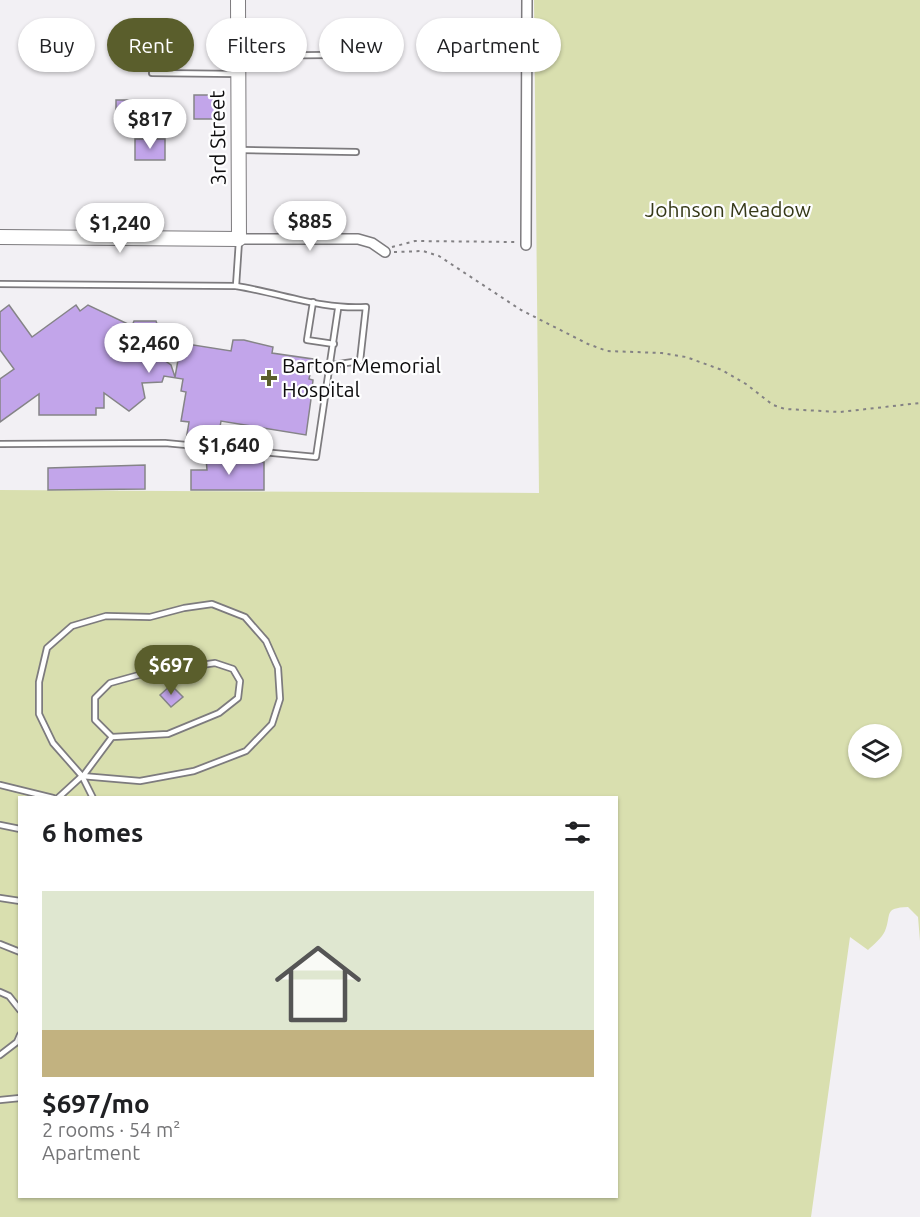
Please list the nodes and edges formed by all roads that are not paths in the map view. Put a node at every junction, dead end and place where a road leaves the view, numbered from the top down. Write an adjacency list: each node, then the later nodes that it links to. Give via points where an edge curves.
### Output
1 (238, 0): 3 (street, 3rd Street)
2 (527, 0): 10 (street)
3 (238, 18)
4 (152, 73): 5 (lane)
5 (238, 74): 6 (street, 3rd Street)
6 (239, 150): 7 (lane); 9 (street, 3rd Street)
7 (356, 152)
8 (0, 237): 9 (street)
9 (239, 239): 11 (street, via 358,239); 13 (lane)
10 (526, 245)
11 (385, 252)
12 (0, 284): 13 (lane)
13 (236, 286): 14 (lane)
14 (313, 302): 15 (lane); 16 (lane, via 307,340)
15 (338, 309): 16 (lane); 17 (lane, via 366,308 360,361)
16 (334, 344): 17 (lane)
17 (332, 365): 18 (lane, via 316,457 165,443)
18 (0, 444)
19 (112, 737): 19 (lane, via 168,734 219,713 238,698 240,681 233,669 215,663 146,673 110,683 95,698 95,720); 20 (lane)
20 (82, 776): 20 (lane, via 140,781 194,771 246,752 272,724 280,699 278,668 266,641 245,617 212,604 150,617 106,616 72,626 47,648 39,682 39,714 53,743); 23 (lane); 24 (lane)
21 (0, 785): 22 (lane)
22 (34, 796)
23 (58, 796)
24 (92, 796)
25 (0, 825): 26 (lane)
26 (18, 829)
27 (0, 898): 28 (lane)
28 (18, 902)
29 (0, 944): 30 (lane)
30 (18, 950)
31 (0, 992): 32 (lane)
32 (18, 1007)
33 (18, 1040): 34 (lane)
34 (0, 1054)
35 (18, 1099): 36 (lane)
36 (0, 1100)

